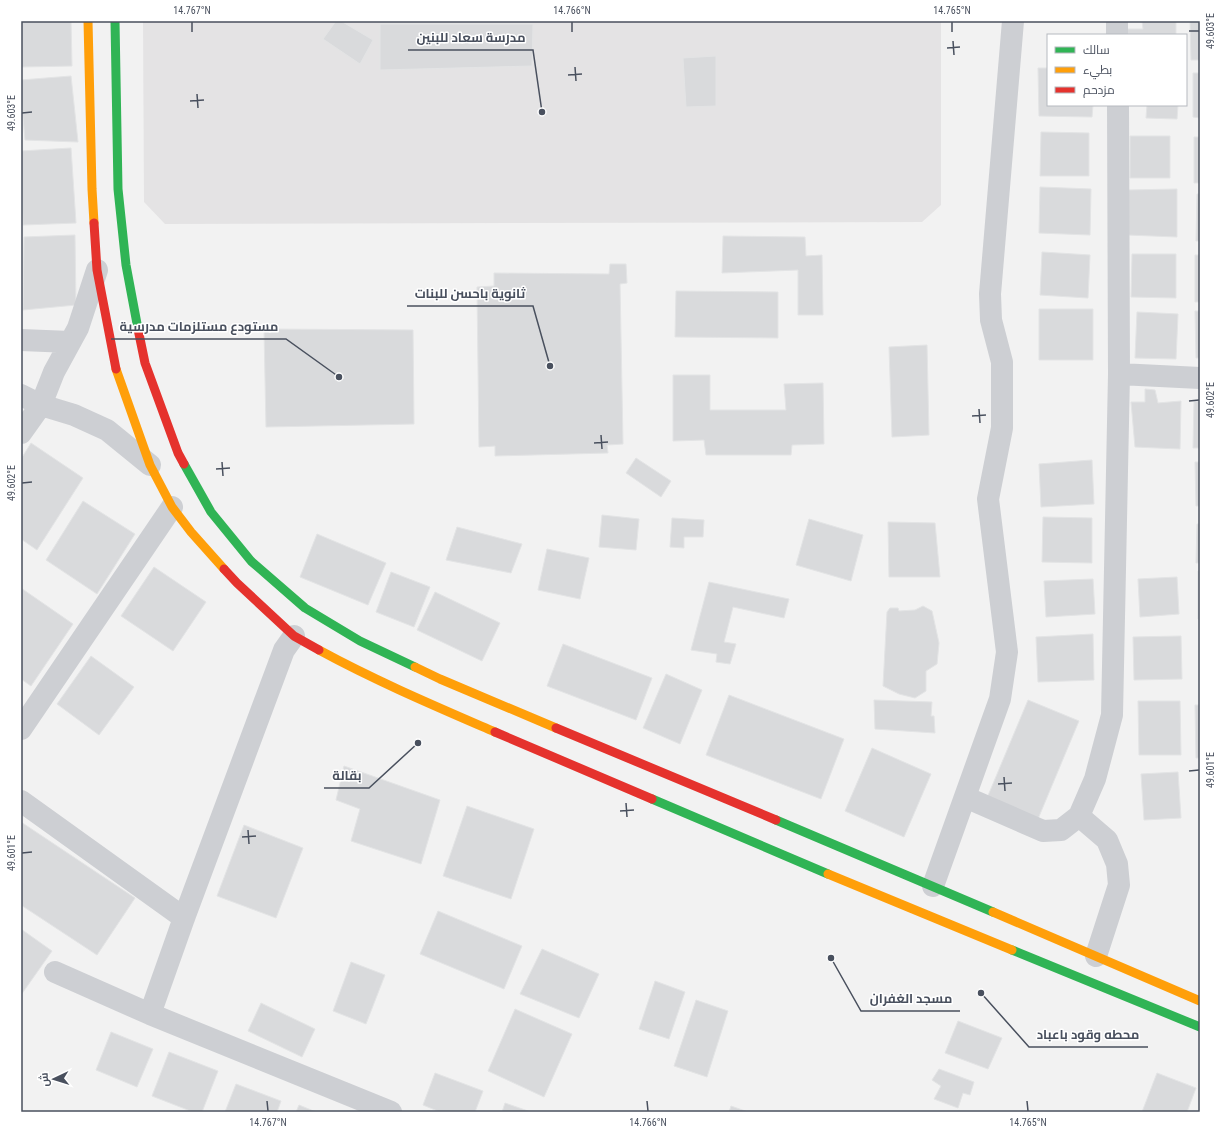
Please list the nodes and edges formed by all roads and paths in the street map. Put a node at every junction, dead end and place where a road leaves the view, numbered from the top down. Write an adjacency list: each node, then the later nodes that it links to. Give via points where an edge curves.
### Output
1 (88, 21): 7 (highway, via 92,43 92,189)
2 (115, 21): 22 (highway, via 112,43 118,189 126,266 145,363 178,453 211,512 251,561 305,608 367,645 440,679)
3 (1013, 21): 19 (street, via 990,294 991,320 1002,362 1002,428 988,499 1007,652 1000,699)
4 (1117, 21): 5 (street)
5 (1117, 34)
6 (1118, 106): 10 (street)
7 (97, 270): 9 (street, via 78,328); 15 (highway, via 117,374)
8 (21, 340): 9 (street)
9 (70, 342): 13 (street)
10 (1119, 374): 11 (street); 21 (street, via 1112,715 1095,779)
11 (1200, 378)
12 (21, 395): 13 (street)
13 (41, 404): 14 (street); 15 (street, via 107,430)
14 (21, 432)
15 (150, 465): 16 (highway)
16 (172, 507): 17 (highway, via 237,583); 18 (street)
17 (294, 636): 23 (street, via 284,650); 28 (highway, via 348,666 444,711 856,886)
18 (21, 729)
19 (965, 797): 21 (street, via 1043,831 1061,830); 22 (street)
20 (21, 801): 23 (street)
21 (1079, 816): 24 (street, via 1107,840 1117,864 1119,885)
22 (933, 886): 24 (highway)
23 (184, 918): 27 (street)
24 (1096, 956): 26 (highway)
25 (55, 972): 27 (street)
26 (1200, 1001)
27 (150, 1014): 29 (street)
28 (1200, 1027)
29 (391, 1112)

